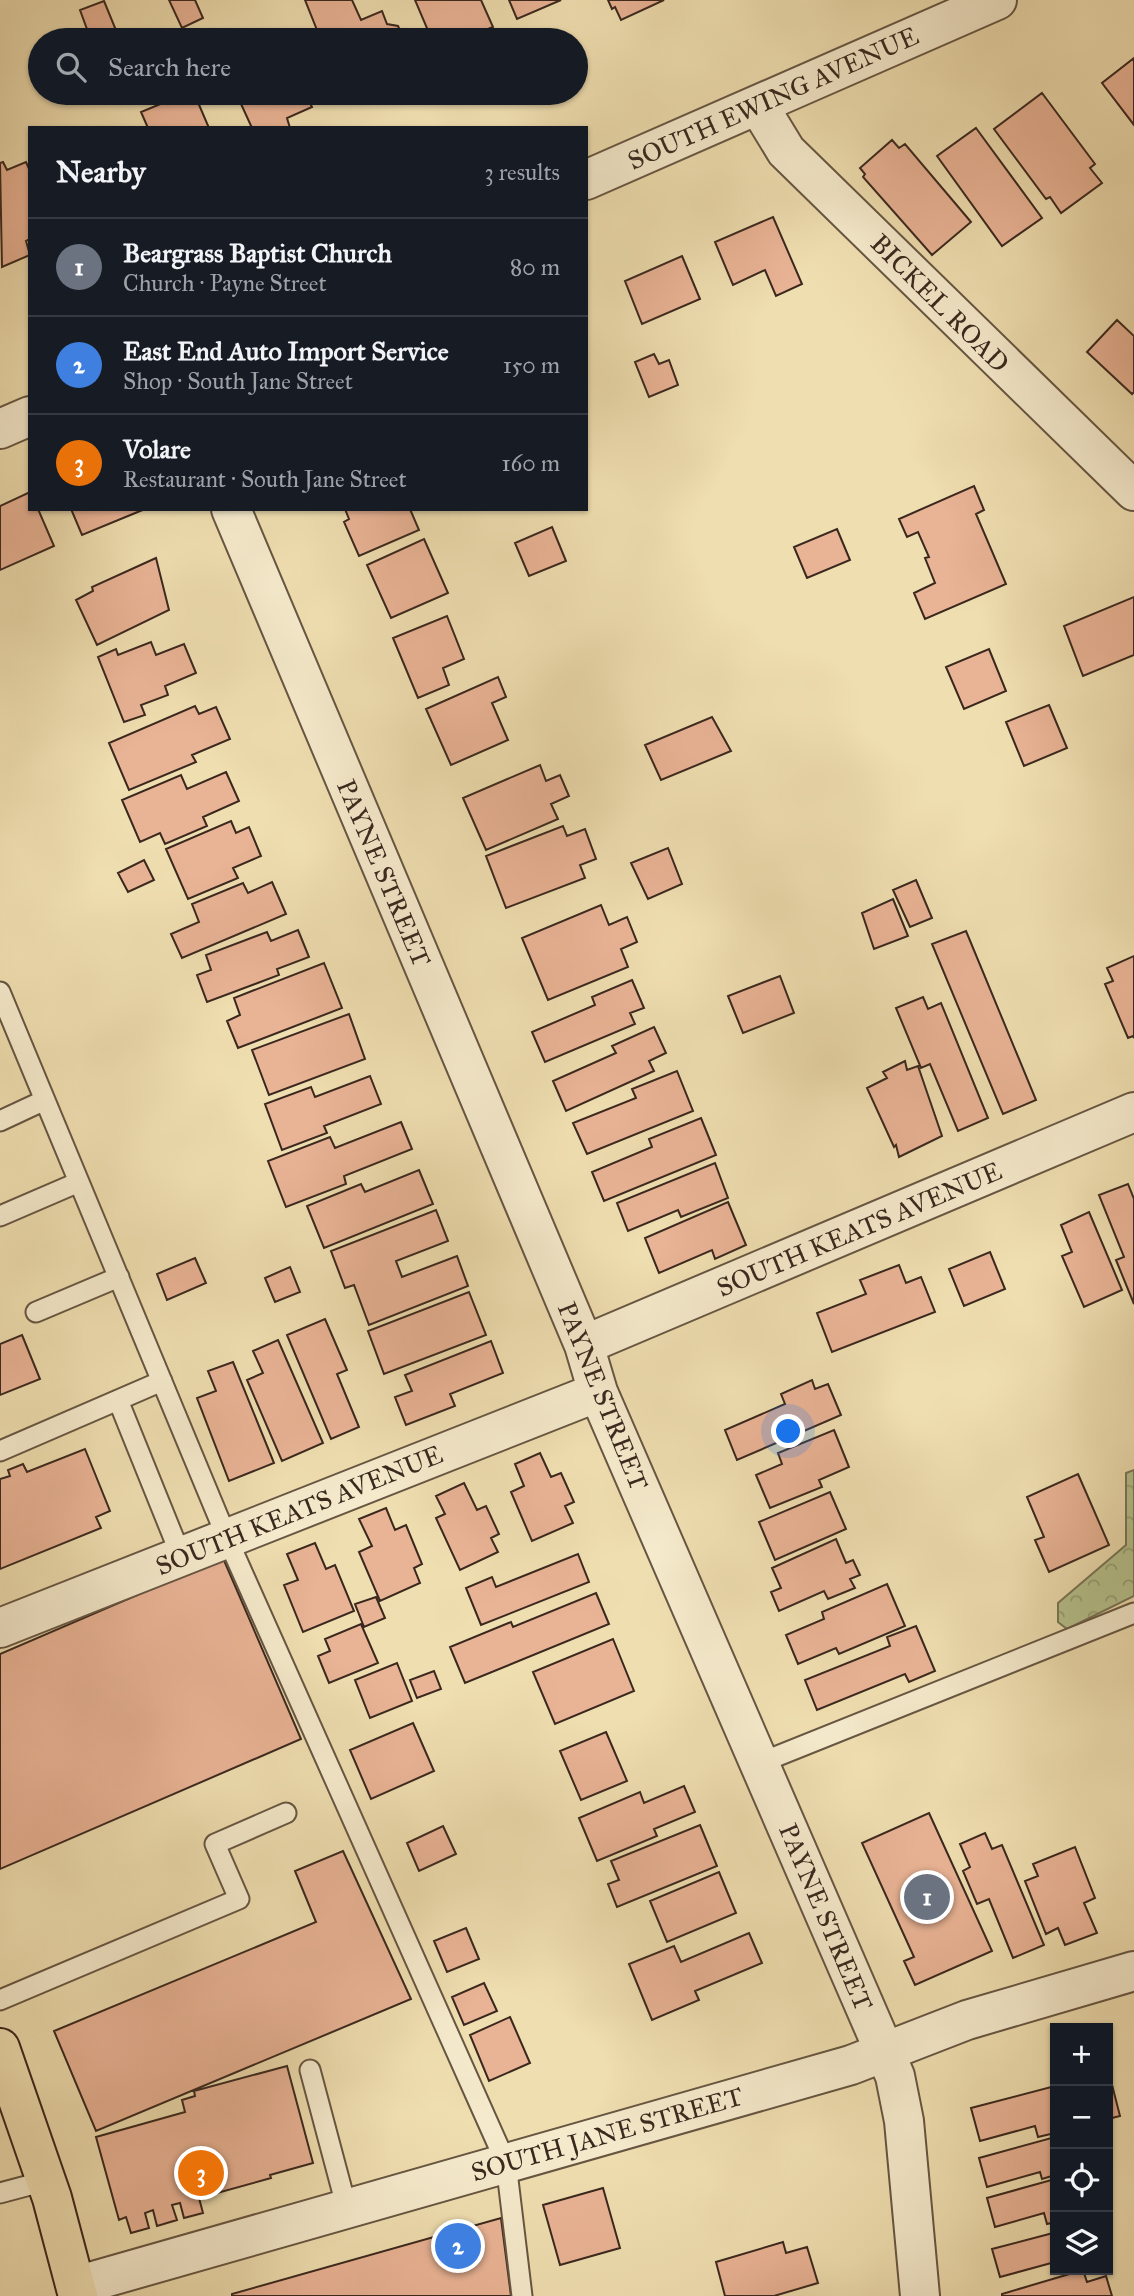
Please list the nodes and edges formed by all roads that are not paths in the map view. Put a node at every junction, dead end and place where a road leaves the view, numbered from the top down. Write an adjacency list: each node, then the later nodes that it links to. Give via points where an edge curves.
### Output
1 (997, 0): 2 (street, SOUTH EWING AVENUE)
2 (758, 105): 3 (street, SOUTH EWING AVENUE); 6 (street, BICKEL ROAD, via 786,151)
3 (588, 179)
4 (28, 417): 5 (street)
5 (0, 429)
6 (1134, 491)
7 (232, 511): 16 (street, PAYNE STREET)
8 (0, 992): 9 (lane)
9 (45, 1100): 11 (lane); 12 (lane)
10 (1134, 1112): 16 (street, SOUTH KEATS AVENUE)
11 (0, 1121)
12 (79, 1182): 13 (lane); 14 (lane)
13 (0, 1216)
14 (119, 1277): 15 (lane); 17 (lane)
15 (36, 1312)
16 (584, 1345): 18 (street, PAYNE STREET)
17 (162, 1381): 19 (lane); 21 (lane)
18 (598, 1392): 21 (street, SOUTH KEATS AVENUE); 25 (street, PAYNE STREET)
19 (118, 1400): 20 (lane); 22 (lane)
20 (0, 1451)
21 (227, 1538): 22 (street, SOUTH KEATS AVENUE); 32 (lane)
22 (181, 1556): 24 (street, SOUTH KEATS AVENUE)
23 (1134, 1613): 25 (lane)
24 (0, 1628)
25 (760, 1763): 30 (street, PAYNE STREET)
26 (286, 1813): 28 (lane, via 215,1844 239,1899)
27 (1134, 1970): 30 (street, SOUTH JANE STREET, via 967,2020)
28 (0, 2000)
29 (0, 2048): 33 (main road)
30 (884, 2051): 32 (street, SOUTH JANE STREET, via 851,2065); 38 (street, PAYNE STREET, via 895,2076 904,2121)
31 (310, 2070): 35 (lane)
32 (506, 2164): 35 (street, SOUTH JANE STREET); 37 (lane)
33 (46, 2181): 34 (lane); 36 (main road)
34 (0, 2193)
35 (347, 2209): 36 (street, SOUTH JANE STREET)
36 (77, 2291)
37 (522, 2296)
38 (920, 2296)

